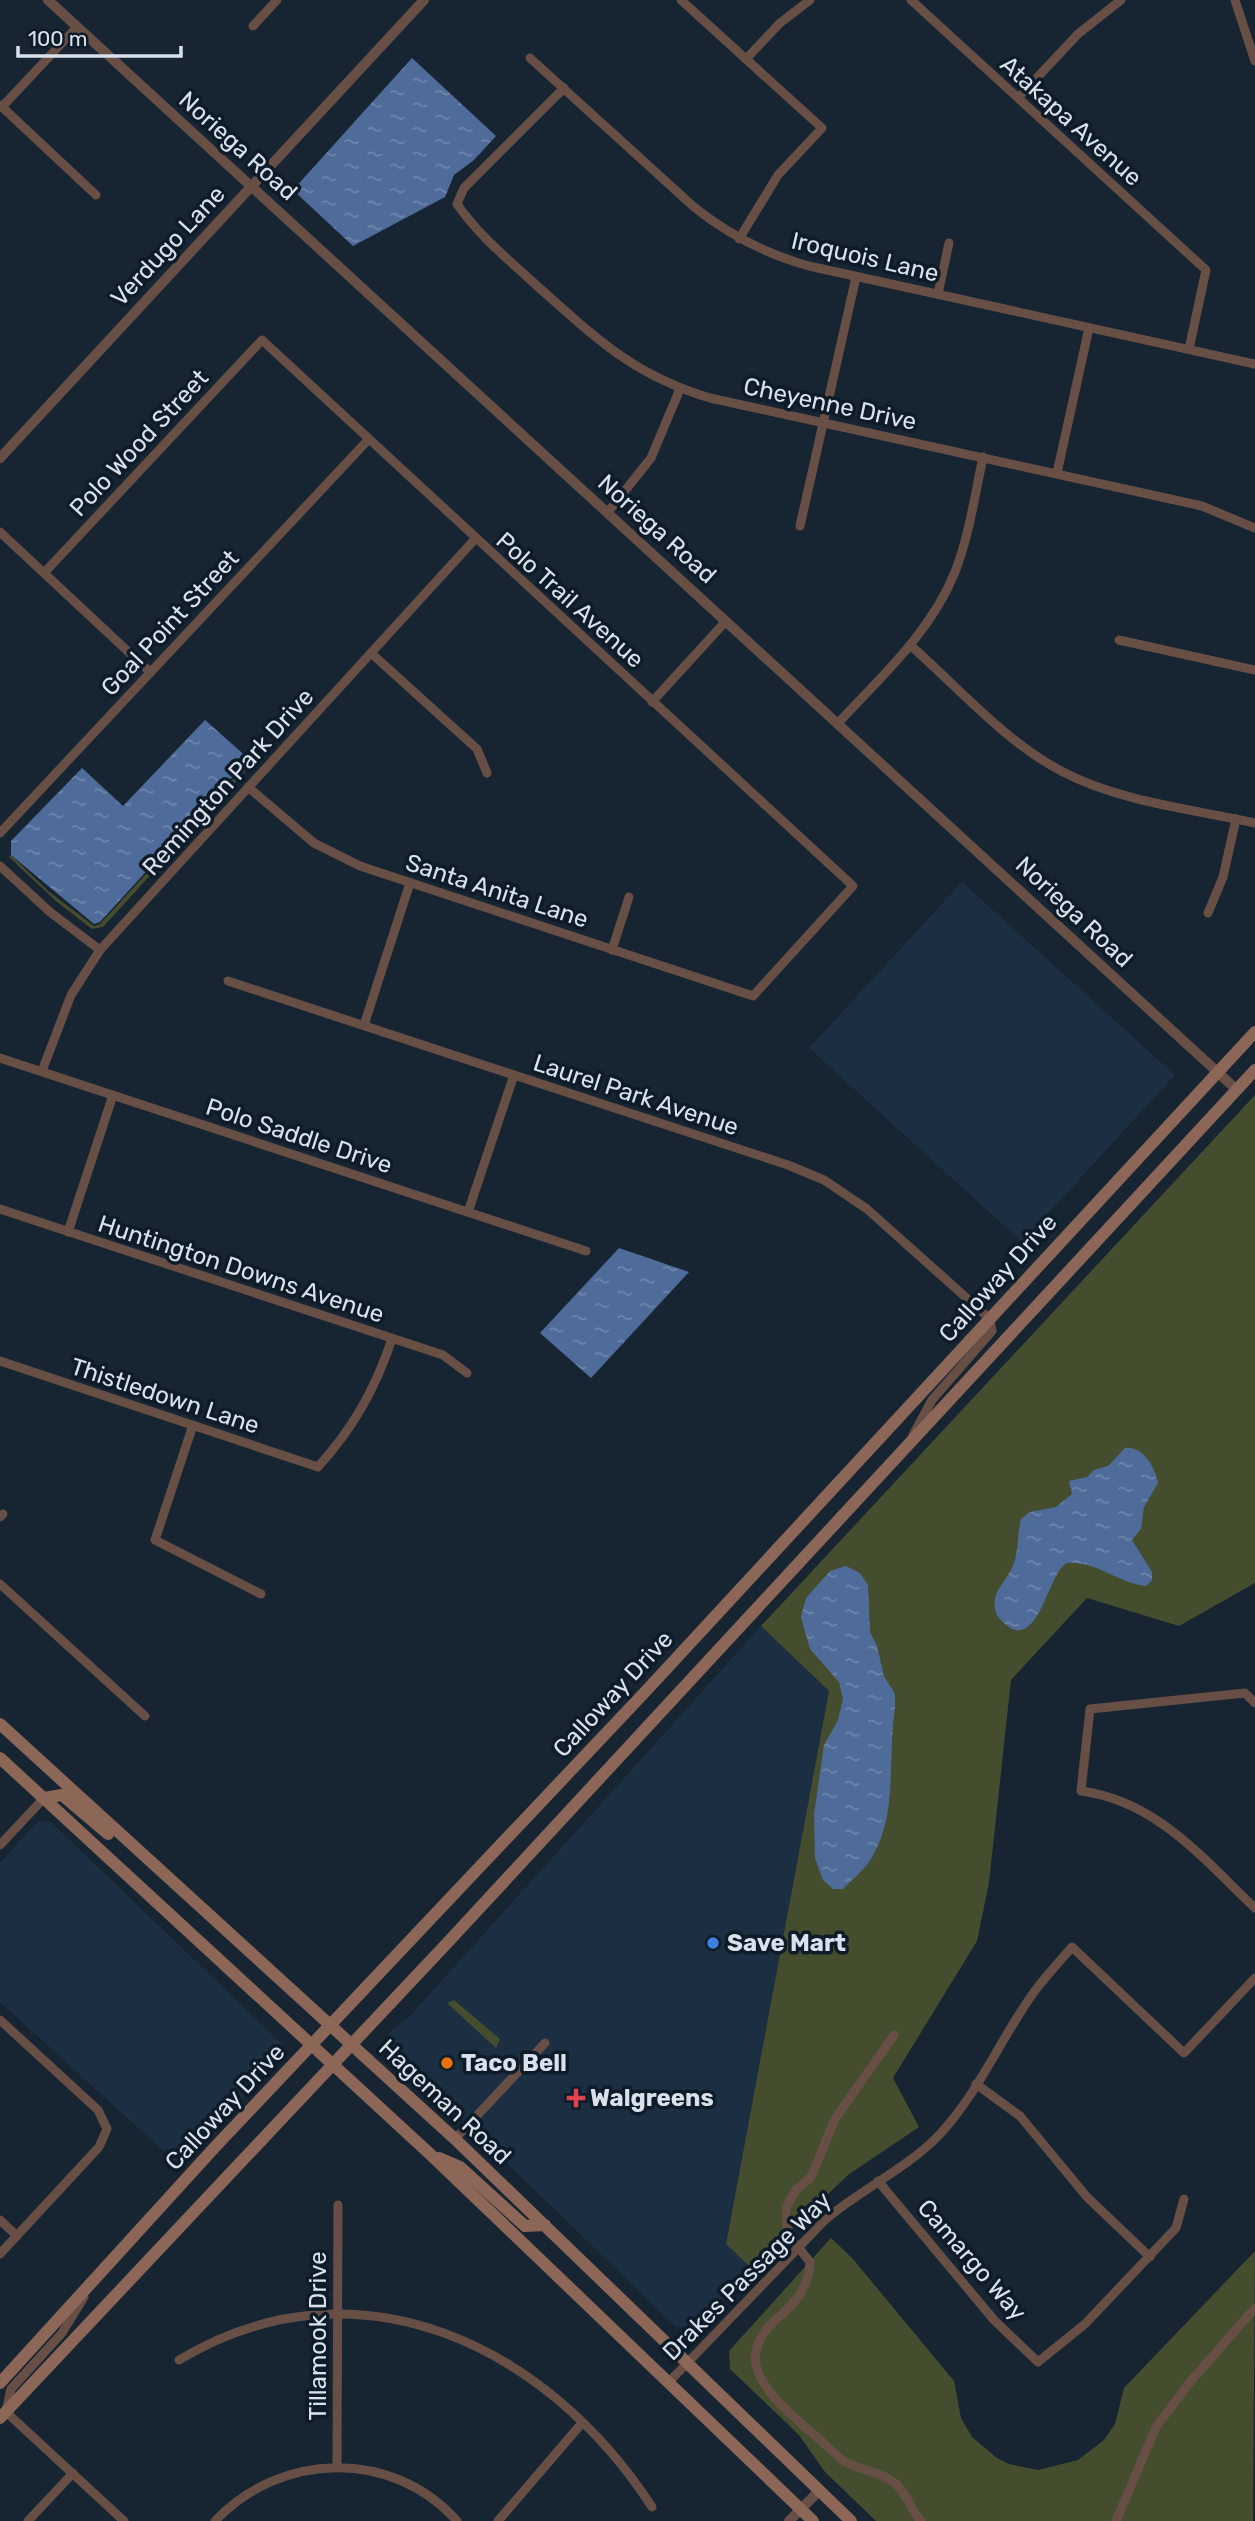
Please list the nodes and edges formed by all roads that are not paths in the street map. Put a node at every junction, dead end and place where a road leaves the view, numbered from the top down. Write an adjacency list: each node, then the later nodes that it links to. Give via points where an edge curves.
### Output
1 (48, 0): 12 (street, Noriega Road)
2 (277, 0): 11 (street)
3 (424, 0): 19 (street, Verdugo Lane)
4 (681, 0): 14 (street)
5 (810, 0): 14 (street)
6 (911, 0): 17 (street, Atakapa Avenue)
7 (1100, 0): 10 (street)
8 (1121, 0): 10 (street)
9 (1235, 0): 15 (street)
10 (1107, 9): 17 (street)
11 (253, 26)
12 (77, 27): 18 (street); 19 (street, Noriega Road)
13 (530, 58): 16 (street, Iroquois Lane)
14 (746, 59): 21 (street, via 821,128 778,175)
15 (1255, 61)
16 (564, 88): 21 (street, Iroquois Lane, via 694,206); 29 (street, Cheyenne Drive, via 464,188 457,204 474,229 605,346 635,368)
17 (1018, 98): 27 (street, Atakapa Avenue, via 1206,270)
18 (1, 106): 20 (street)
19 (251, 186): 33 (street, Verdugo Lane); 35 (street, Noriega Road)
20 (96, 195)
21 (739, 239): 23 (street, Iroquois Lane, via 785,260)
22 (949, 243): 24 (street)
23 (856, 276): 24 (street, Iroquois Lane); 30 (street)
24 (938, 295): 25 (street, Iroquois Lane)
25 (1089, 327): 27 (street, Iroquois Lane); 34 (street)
26 (262, 340): 31 (street, Polo Trail Avenue); 40 (street, Polo Wood Street)
27 (1189, 349): 28 (street, Iroquois Lane)
28 (1255, 364)
29 (680, 389): 30 (street, Cheyenne Drive); 35 (street, via 651,458)
30 (824, 422): 32 (street, Cheyenne Drive); 36 (street)
31 (368, 440): 39 (street, Polo Trail Avenue); 46 (street, Goal Point Street)
32 (983, 457): 34 (street, Cheyenne Drive); 43 (street, via 955,571 929,621)
33 (0, 458)
34 (1057, 474): 37 (street, Cheyenne Drive, via 1202,506)
35 (608, 512): 41 (street, Noriega Road)
36 (800, 526)
37 (1255, 527)
38 (0, 532): 40 (street)
39 (475, 539): 44 (street, Remington Park Drive); 47 (street, Polo Trail Avenue)
40 (44, 573): 46 (street)
41 (726, 621): 47 (street); 48 (street, Noriega Road)
42 (1119, 640): 45 (street)
43 (910, 645): 48 (street); 51 (street, via 1026,749 1063,772 1111,791)
44 (371, 653): 49 (street, via 477,749); 50 (street, Remington Park Drive)
45 (1255, 670)
46 (150, 672): 53 (street, Goal Point Street)
47 (652, 702): 61 (street, Polo Trail Avenue, via 853,886)
48 (838, 723): 67 (street, Noriega Road)
49 (487, 774)
50 (248, 787): 55 (street, Santa Anita Lane, via 314,842 360,866); 58 (street, Remington Park Drive)
51 (1236, 819): 52 (street); 57 (street, via 1223,877)
52 (1255, 823)
53 (0, 832)
54 (0, 866): 58 (street)
55 (410, 883): 59 (street, Santa Anita Lane); 62 (street)
56 (629, 897): 59 (street)
57 (1208, 913)
58 (100, 950): 66 (street, Remington Park Drive, via 71,995)
59 (611, 950): 61 (street, Santa Anita Lane)
60 (228, 981): 62 (street, Laurel Park Avenue)
61 (752, 996)
62 (364, 1025): 68 (street, Laurel Park Avenue)
63 (1255, 1032): 67 (main road, Calloway Drive)
64 (0, 1058): 66 (street, Polo Saddle Drive)
65 (1255, 1070): 69 (main road, Calloway Drive)
66 (42, 1071): 70 (street, Polo Saddle Drive)
67 (1217, 1072): 69 (street, Noriega Road); 75 (main road, Calloway Drive)
68 (514, 1075): 72 (street); 75 (street, Laurel Park Avenue, via 824,1180 867,1209)
69 (1237, 1090): 80 (main road, Calloway Drive)
70 (113, 1095): 72 (street, Polo Saddle Drive); 73 (street)
71 (0, 1209): 73 (street, Huntington Downs Avenue)
72 (468, 1212): 74 (street, Polo Saddle Drive)
73 (68, 1232): 76 (street, Huntington Downs Avenue)
74 (586, 1251)
75 (989, 1320): 80 (street, via 992,1331 932,1400); 93 (main road, Calloway Drive)
76 (392, 1339): 78 (street, Huntington Downs Avenue, via 443,1356); 79 (street, Thistledown Lane, via 363,1409 318,1466)
77 (0, 1362): 79 (street, Thistledown Lane)
78 (467, 1373)
79 (193, 1425): 82 (street, via 155,1540)
80 (909, 1442): 96 (main road, Calloway Drive)
81 (0, 1584): 84 (street)
82 (261, 1594)
83 (1255, 1703): 90 (street, via 1245,1693 1090,1709 1081,1791 1116,1798 1152,1814)
84 (145, 1716)
85 (0, 1724): 89 (main road, Hageman Road)
86 (0, 1758): 87 (main road, Hageman Road)
87 (44, 1798): 88 (street); 89 (main road, via 62,1795 141,1863); 97 (main road, Hageman Road)
88 (0, 1845)
89 (167, 1877): 93 (main road, Hageman Road)
90 (1255, 1908)
91 (1255, 1978): 99 (street, Drakes Passage Way, via 1184,2053 1072,1947 1033,1993)
92 (0, 2020): 107 (street, via 98,2110 107,2129 99,2147)
93 (331, 2026): 96 (main road, Hageman Road); 97 (main road, Calloway Drive)
94 (894, 2035): 108 (street, via 835,2119 811,2177 786,2207 787,2233)
95 (545, 2043): 100 (street)
96 (352, 2044): 98 (main road, Calloway Drive); 100 (main road, Hageman Road)
97 (313, 2045): 98 (main road, Hageman Road); 111 (main road, Calloway Drive)
98 (334, 2063): 101 (main road, Hageman Road); 118 (main road, Calloway Drive)
99 (976, 2084): 102 (street, Drakes Passage Way, via 939,2134); 110 (street, via 1020,2116 1087,2197)
100 (455, 2139): 106 (main road, Hageman Road)
101 (430, 2154): 106 (main road, via 460,2167 525,2227); 117 (main road, Hageman Road)
102 (878, 2181): 108 (street, Drakes Passage Way, via 845,2203); 110 (street, Camargo Way, via 994,2320 1038,2362 1085,2324)
103 (1184, 2199): 110 (street, via 1176,2228)
104 (338, 2205): 113 (street, Tillamook Drive)
105 (0, 2220): 107 (street)
106 (545, 2225): 115 (main road, Hageman Road)
107 (17, 2236): 109 (street)
108 (799, 2247): 115 (street, Drakes Passage Way); 133 (street, via 810,2262 807,2285 798,2301 763,2336 756,2350 759,2371 798,2424 845,2462 896,2485)
109 (0, 2254)
110 (1150, 2257)
111 (99, 2274): 116 (main road, Calloway Drive); 118 (street, via 61,2333 11,2389)
112 (1255, 2308): 134 (street, via 1156,2427)
113 (337, 2312): 114 (street, via 259,2323); 119 (street, via 398,2318 471,2343 527,2377); 120 (street, Tillamook Drive)
114 (179, 2360)
115 (689, 2363): 117 (street, Drakes Passage Way); 122 (main road, Hageman Road)
116 (0, 2383)
117 (668, 2383): 124 (main road, Hageman Road)
118 (3, 2415): 121 (street)
119 (582, 2423): 123 (street, via 618,2459); 129 (street)
120 (337, 2466): 127 (street, via 272,2480 238,2499); 128 (street, via 397,2479 436,2501)
121 (73, 2473): 125 (street); 126 (street)
122 (820, 2490): 124 (street); 132 (main road, Hageman Road)
123 (652, 2507)
124 (800, 2509): 130 (street); 131 (main road, Hageman Road)
125 (29, 2521)
126 (124, 2521)
127 (215, 2521)
128 (457, 2521)
129 (498, 2521)
130 (789, 2521)
131 (813, 2521)
132 (851, 2521)
133 (921, 2521)
134 (1116, 2521)

